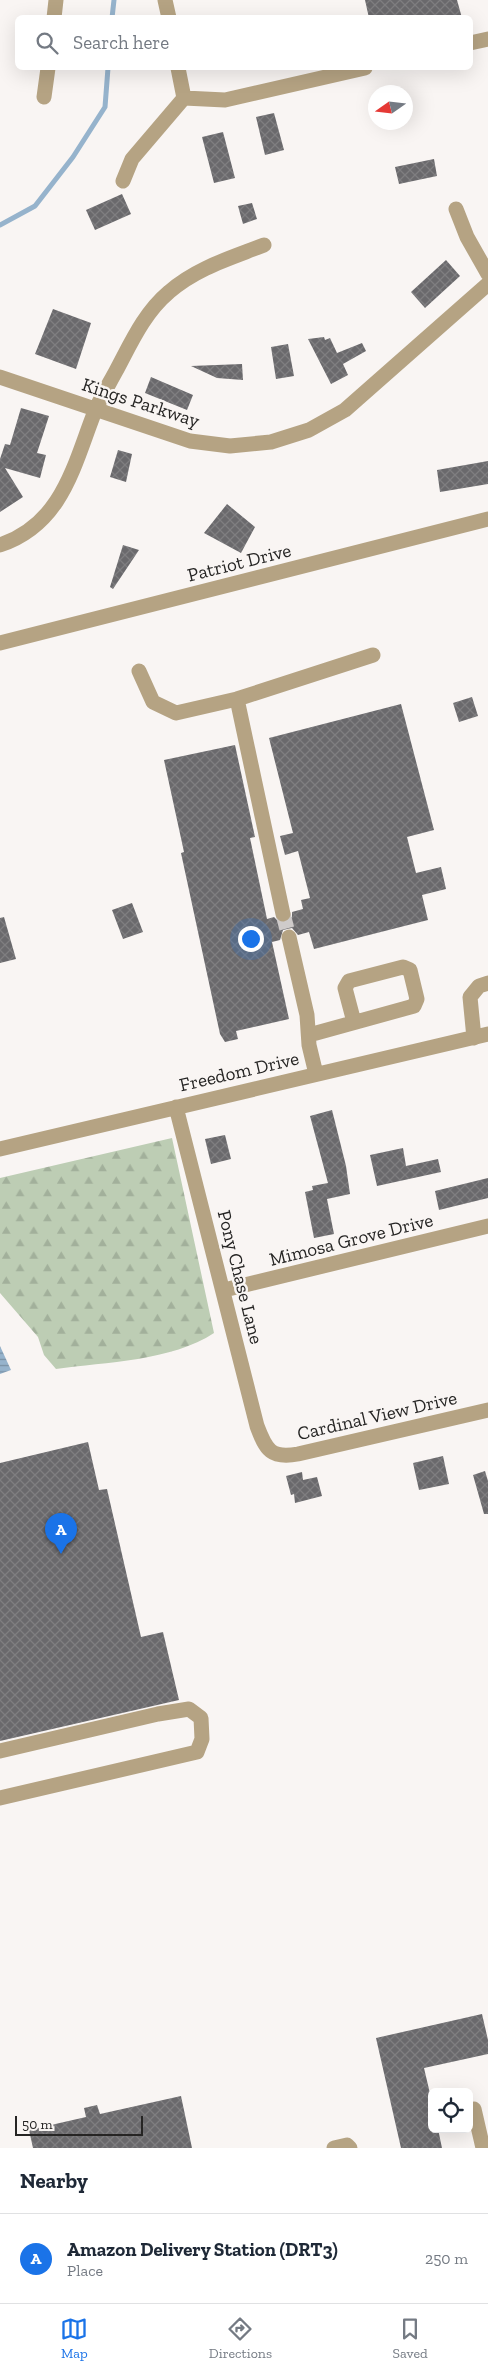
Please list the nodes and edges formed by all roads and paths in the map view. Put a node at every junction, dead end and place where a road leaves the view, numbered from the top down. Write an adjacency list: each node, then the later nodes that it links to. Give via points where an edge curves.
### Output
1 (56, 0): 3 (street)
2 (165, 0): 4 (street)
3 (54, 15)
4 (168, 15)
5 (488, 39): 6 (street)
6 (473, 42)
7 (48, 70): 10 (street)
8 (178, 70): 11 (street)
9 (356, 70): 11 (street, via 225,100)
10 (44, 97)
11 (184, 98): 12 (street, via 132,159)
12 (123, 181)
13 (456, 209): 15 (street)
14 (264, 245): 18 (street, via 202,269 168,292 144,319)
15 (488, 274)
16 (488, 284): 18 (street, Kings Parkway, via 345,410 290,437 251,445 210,444 170,436)
17 (0, 377): 18 (street, Kings Parkway)
18 (96, 408): 20 (street, via 72,476 61,497 28,531)
19 (488, 519): 21 (street, Patriot Drive)
20 (0, 545)
21 (0, 643)
22 (373, 655): 24 (street)
23 (139, 671): 24 (street, via 153,702 176,714)
24 (237, 698): 25 (street)
25 (283, 914)
26 (289, 938): 29 (street, via 308,1015)
27 (488, 983): 30 (street, via 480,986 470,997)
28 (354, 1022): 28 (street, via 414,1006 417,999 410,970 403,967 349,981 345,988); 29 (street)
29 (309, 1035): 31 (street)
30 (481, 1036): 31 (street, Freedom Drive)
31 (316, 1074): 32 (street, Freedom Drive)
32 (176, 1106): 33 (street, Freedom Drive); 35 (street, Pony Chase Lane)
33 (0, 1149)
34 (488, 1226): 35 (street, Mimosa Grove Drive)
35 (224, 1290): 37 (street, Pony Chase Lane, via 257,1426 264,1445)
36 (488, 1410): 37 (street, Cardinal View Drive, via 298,1454)
37 (274, 1454)
38 (0, 1751): 39 (street, via 188,1709 201,1718 202,1739 197,1752)
39 (0, 1798)
40 (474, 2109): 43 (street)
41 (334, 2148): 42 (street, via 347,2145)
42 (350, 2148)
43 (483, 2148)

